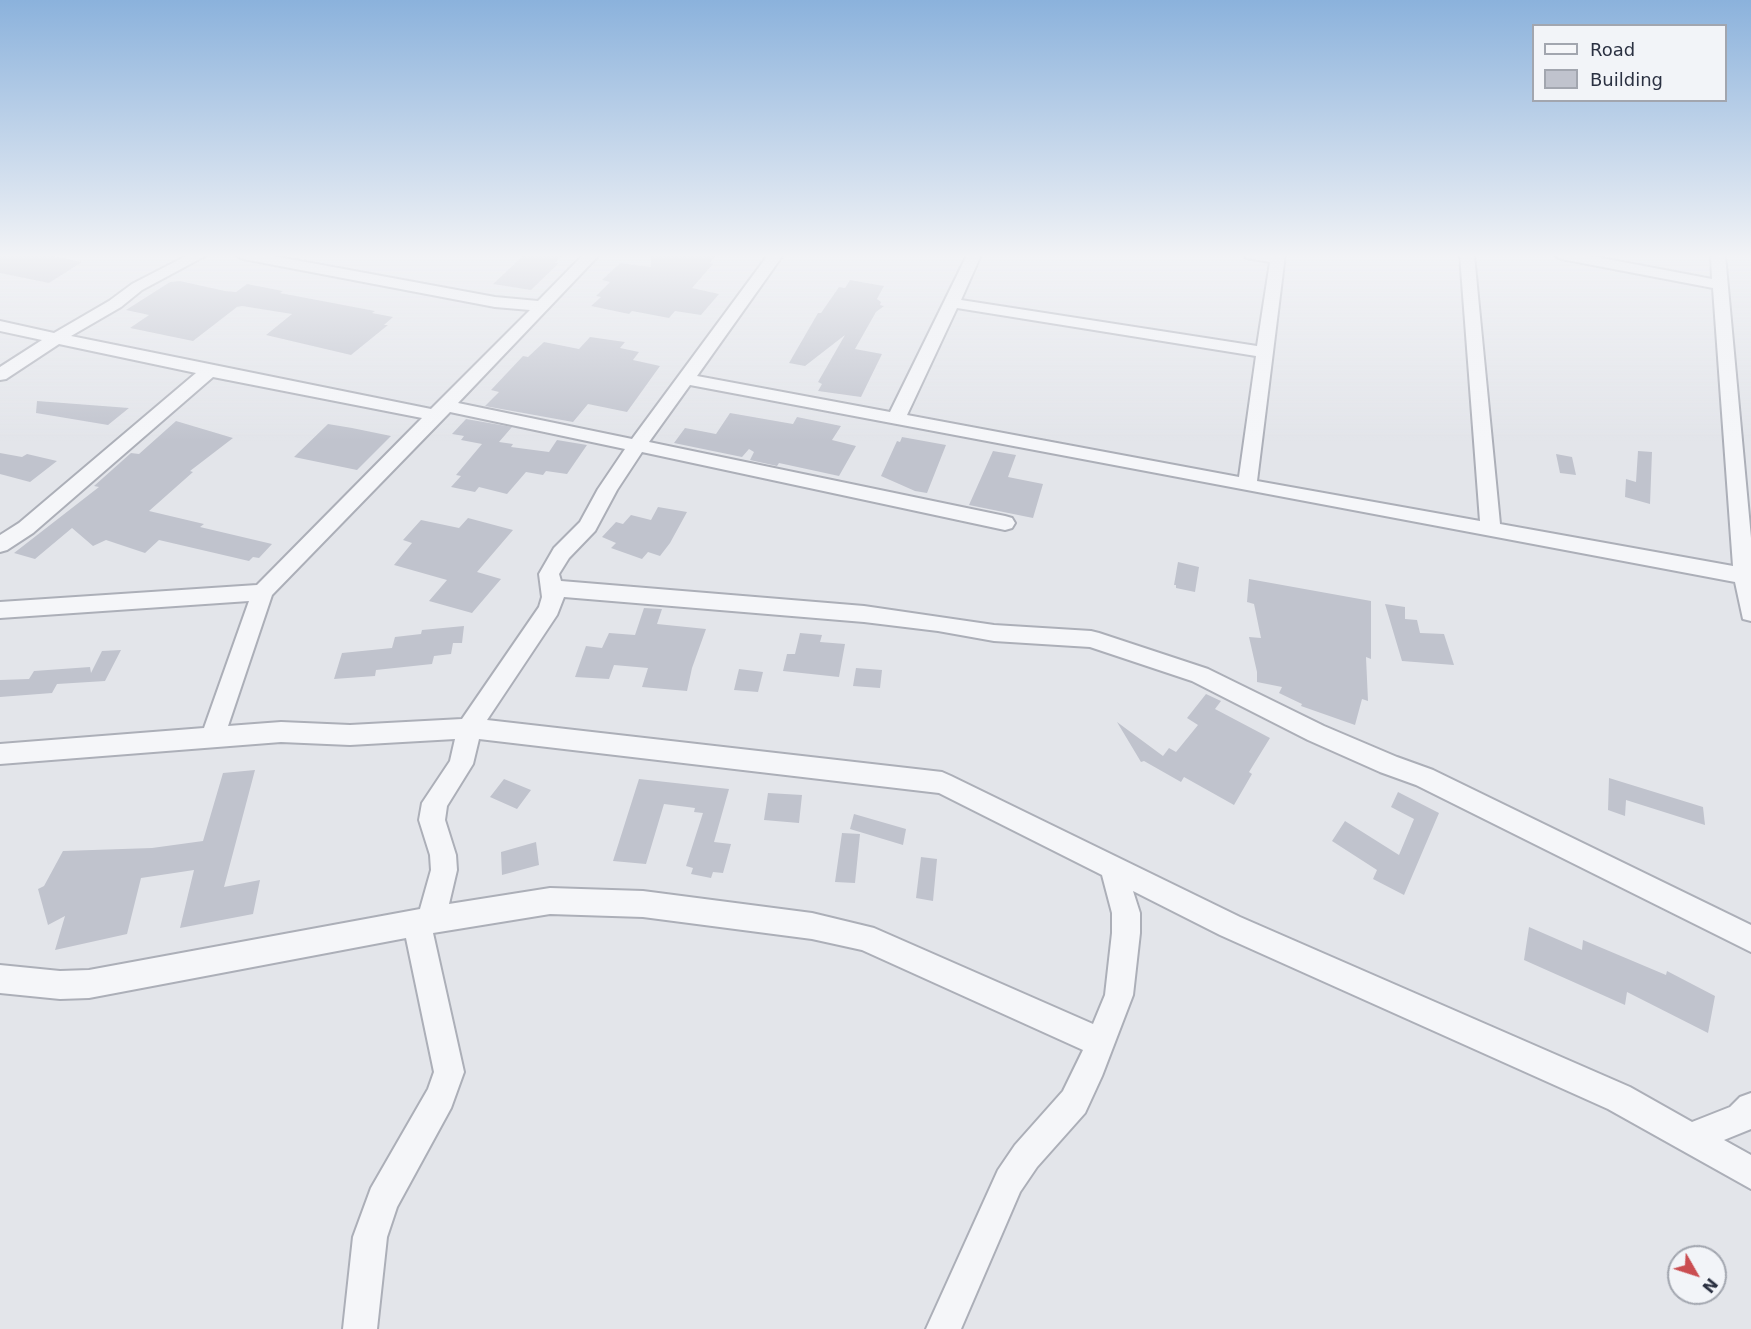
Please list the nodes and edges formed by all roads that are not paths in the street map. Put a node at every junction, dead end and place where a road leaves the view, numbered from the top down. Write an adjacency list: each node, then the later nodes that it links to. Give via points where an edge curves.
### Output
1 (93, 317): 10 (street)
2 (531, 317): 15 (street)
3 (731, 317): 14 (street)
4 (945, 317): 16 (street)
5 (1042, 317): 11 (street)
6 (1270, 317): 11 (street)
7 (1472, 317): 20 (street)
8 (1723, 317): 22 (street)
9 (0, 326): 10 (street)
10 (58, 337): 12 (street); 13 (street)
11 (1265, 352): 18 (street)
12 (209, 371): 15 (street); 21 (street, via 26,528)
13 (0, 375)
14 (686, 379): 16 (street); 17 (street)
15 (439, 410): 17 (street); 24 (street)
16 (897, 419): 18 (street)
17 (636, 447): 19 (street); 23 (street, via 588,526 561,553 549,574)
18 (1247, 485): 20 (street)
19 (1005, 523)
20 (1491, 530): 22 (street)
21 (0, 545)
22 (1744, 576): 26 (street)
23 (552, 588): 27 (street, via 553,597 541,623); 32 (street, via 864,614 994,633 1091,639 1132,651 1200,675 1316,733 1424,777)
24 (263, 592): 25 (street); 28 (street)
25 (0, 610)
26 (1751, 613)
27 (469, 728): 28 (street, via 350,735 281,732); 30 (street, via 942,783); 31 (street, via 460,764 435,803 432,820 444,870 439,896)
28 (213, 736): 29 (street)
29 (0, 754)
30 (1113, 866): 34 (street, via 1126,914 1126,933 1119,995); 36 (street, via 1230,926 1619,1098)
31 (423, 923): 33 (street, via 89,984 60,986); 34 (street, via 550,902 643,904 812,926 864,937 902,952); 38 (street, via 449,1072 440,1097 382,1200 370,1237)
32 (1751, 939)
33 (0, 979)
34 (1099, 1042): 39 (street, via 1074,1102 1009,1181)
35 (1751, 1108): 36 (street, via 1741,1118)
36 (1692, 1138): 37 (street)
37 (1751, 1173)
38 (360, 1329)
39 (944, 1329)

